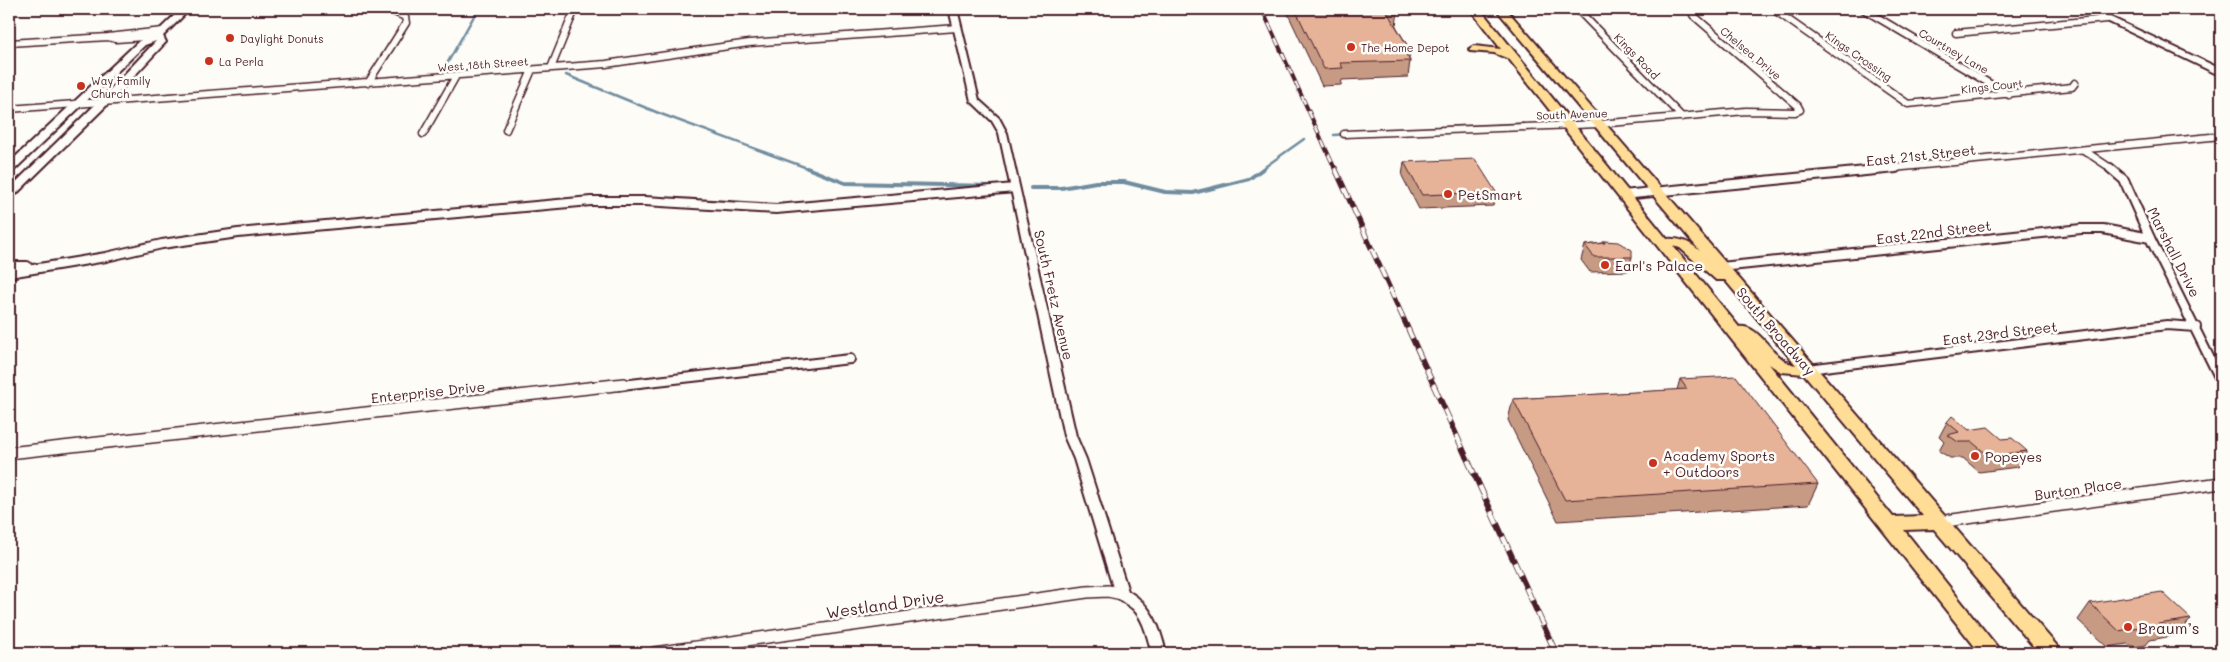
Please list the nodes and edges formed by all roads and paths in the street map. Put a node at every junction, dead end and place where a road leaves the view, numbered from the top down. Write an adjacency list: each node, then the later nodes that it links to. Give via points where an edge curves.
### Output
1 (186, 9): 16 (main road)
2 (387, 9): 25 (street, via 405,17 406,24)
3 (575, 9): 21 (street)
4 (953, 9): 15 (street, South Fretz Avenue)
5 (1474, 9): 18 (main road)
6 (1492, 9): 14 (main road)
7 (1501, 9): 14 (main road, South Broadway)
8 (1577, 9): 33 (street, Kings Road)
9 (1694, 9): 32 (street, Chelsea Drive, via 1694,15)
10 (1773, 9): 30 (street, Kings Crossing)
11 (1863, 9): 27 (street, Courtney Lane)
12 (2086, 9): 13 (main road)
13 (2107, 19): 17 (street); 23 (main road)
14 (1513, 23): 35 (main road, South Broadway)
15 (957, 28): 21 (street, West 18th Street, via 750,44 626,62); 42 (street, South Fretz Avenue, via 975,101 1000,126)
16 (161, 33): 19 (street, via 116,39); 28 (main road, via 160,42); 29 (main road, via 142,43)
17 (1956, 33)
18 (1500, 40): 20 (main road); 20 (main road, via 1474,48 1495,50)
19 (9, 42)
20 (1514, 57): 34 (main road)
21 (551, 68): 22 (street, West 18th Street)
22 (532, 70): 24 (street, West 18th Street); 36 (street)
23 (2221, 74)
24 (456, 76): 25 (street, West 18th Street); 37 (street)
25 (368, 83): 28 (street, West 18th Street)
26 (2076, 83): 27 (street, Kings Court, via 2072,87)
27 (2009, 95): 30 (street, Kings Court)
28 (104, 102): 29 (street, West 18th Street); 44 (main road)
29 (76, 104): 31 (street, West 18th Street); 41 (main road)
30 (1908, 104)
31 (9, 109)
32 (1800, 110): 33 (street, South Avenue)
33 (1682, 117): 35 (street, South Avenue)
34 (1567, 124): 35 (street, South Avenue); 38 (street, South Avenue); 45 (main road)
35 (1599, 124): 43 (main road, South Broadway)
36 (506, 130)
37 (423, 134)
38 (1344, 134)
39 (2221, 136): 40 (street, East 21st Street)
40 (2085, 151): 43 (street, East 21st Street); 46 (street, Marshall Drive, via 2124,180)
41 (9, 169)
42 (1015, 188): 48 (street, via 776,209 591,201 238,233 162,244); 62 (street, South Fretz Avenue, via 1070,436)
43 (1657, 192): 45 (street, East 21st Street); 50 (main road, South Broadway)
44 (9, 195)
45 (1623, 195): 47 (main road)
46 (2150, 238): 50 (street, East 22nd Street, via 2103,229 2061,230); 54 (street, Marshall Drive)
47 (1663, 243): 52 (main road, via 1676,242 1685,246); 53 (main road)
48 (67, 264): 49 (street); 51 (street)
49 (9, 266)
50 (1721, 267): 52 (main road, South Broadway)
51 (9, 273)
52 (1752, 303): 56 (main road, South Broadway)
53 (1719, 312): 56 (main road, via 1762,347 1778,365 1796,370); 61 (main road)
54 (2196, 327): 56 (street, East 23rd Street, via 2167,325); 57 (street, Marshall Drive)
55 (850, 359): 58 (street, Enterprise Drive)
56 (1808, 369): 60 (main road, South Broadway)
57 (2221, 381)
58 (9, 453)
59 (2221, 483): 60 (street, Burton Place)
60 (1938, 522): 61 (main road); 66 (main road, South Broadway)
61 (1888, 524): 65 (main road)
62 (1122, 594): 63 (street, Westland Drive, via 1087,592); 64 (street, via 1145,611)
63 (654, 653)
64 (1159, 653)
65 (1992, 653)
66 (2051, 653)

